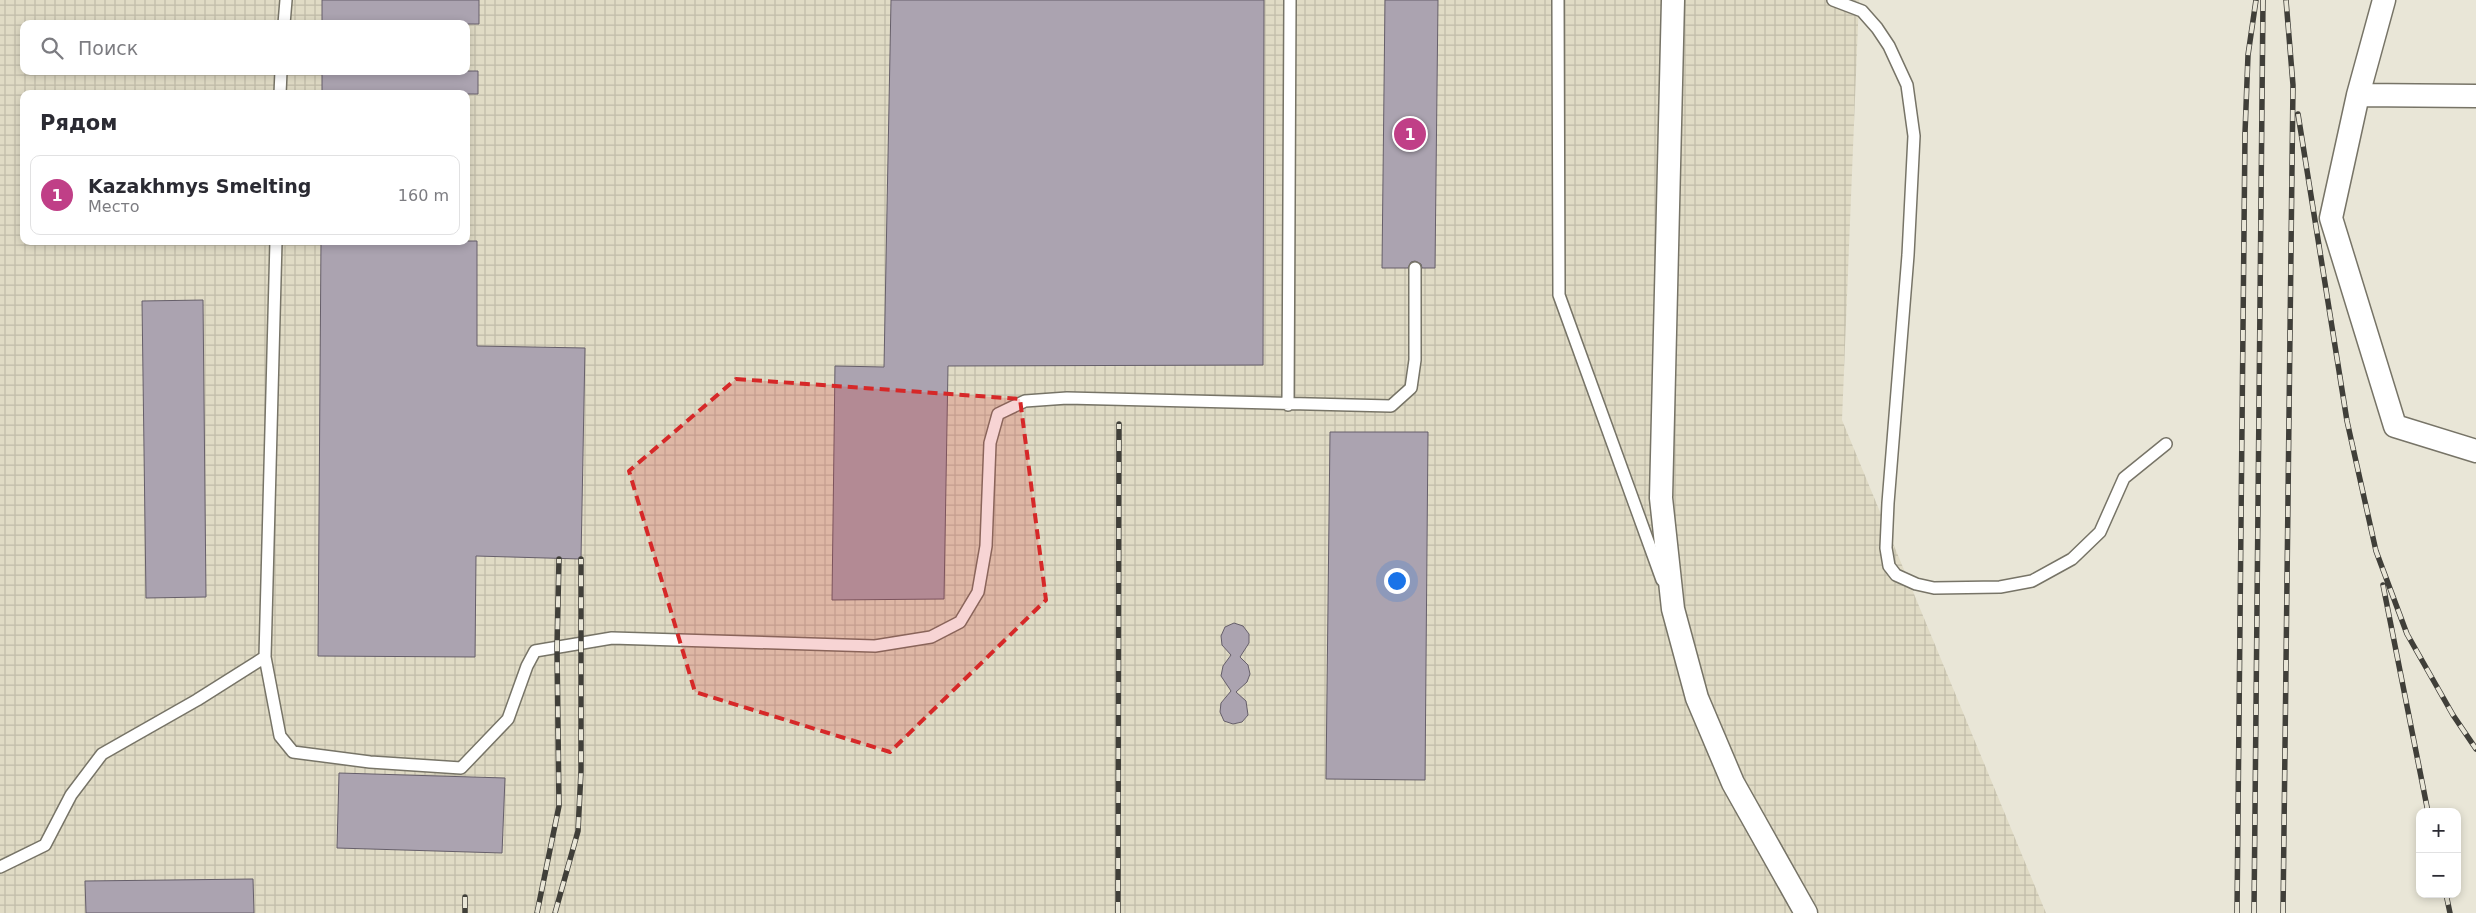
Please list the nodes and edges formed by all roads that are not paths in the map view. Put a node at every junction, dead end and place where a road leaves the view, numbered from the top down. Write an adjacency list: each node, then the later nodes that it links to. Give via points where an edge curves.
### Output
1 (286, 0): 7 (lane)
2 (1290, 0): 14 (lane)
3 (1558, 0): 17 (lane, via 1559,295)
4 (1673, 0): 17 (street, via 1661,498)
5 (1833, 0): 15 (lane, via 1862,11 1889,46 1906,85 1914,136 1886,548 1889,566 1896,575 1934,588 2000,587 2032,581 2072,559 2100,532 2124,478)
6 (2384, 0): 10 (street)
7 (284, 20)
8 (281, 75): 9 (lane)
9 (280, 90)
10 (2358, 95): 11 (street); 16 (street, via 2331,218 2395,426)
11 (2476, 96)
12 (276, 245): 18 (lane)
13 (1415, 268): 14 (lane, via 1415,360 1411,388 1392,406)
14 (1288, 405): 18 (lane, via 1067,398 1025,401 998,414 990,443 986,546 978,592 960,622 931,637 875,646 612,638 536,651 527,666 508,720 461,768 370,762 294,752 280,736)
15 (2166, 444)
16 (2476, 451)
17 (1673, 610): 20 (street, via 1697,698 1733,783)
18 (265, 658): 19 (lane, via 102,754 71,795 45,845)
19 (0, 867)
20 (1806, 913)

